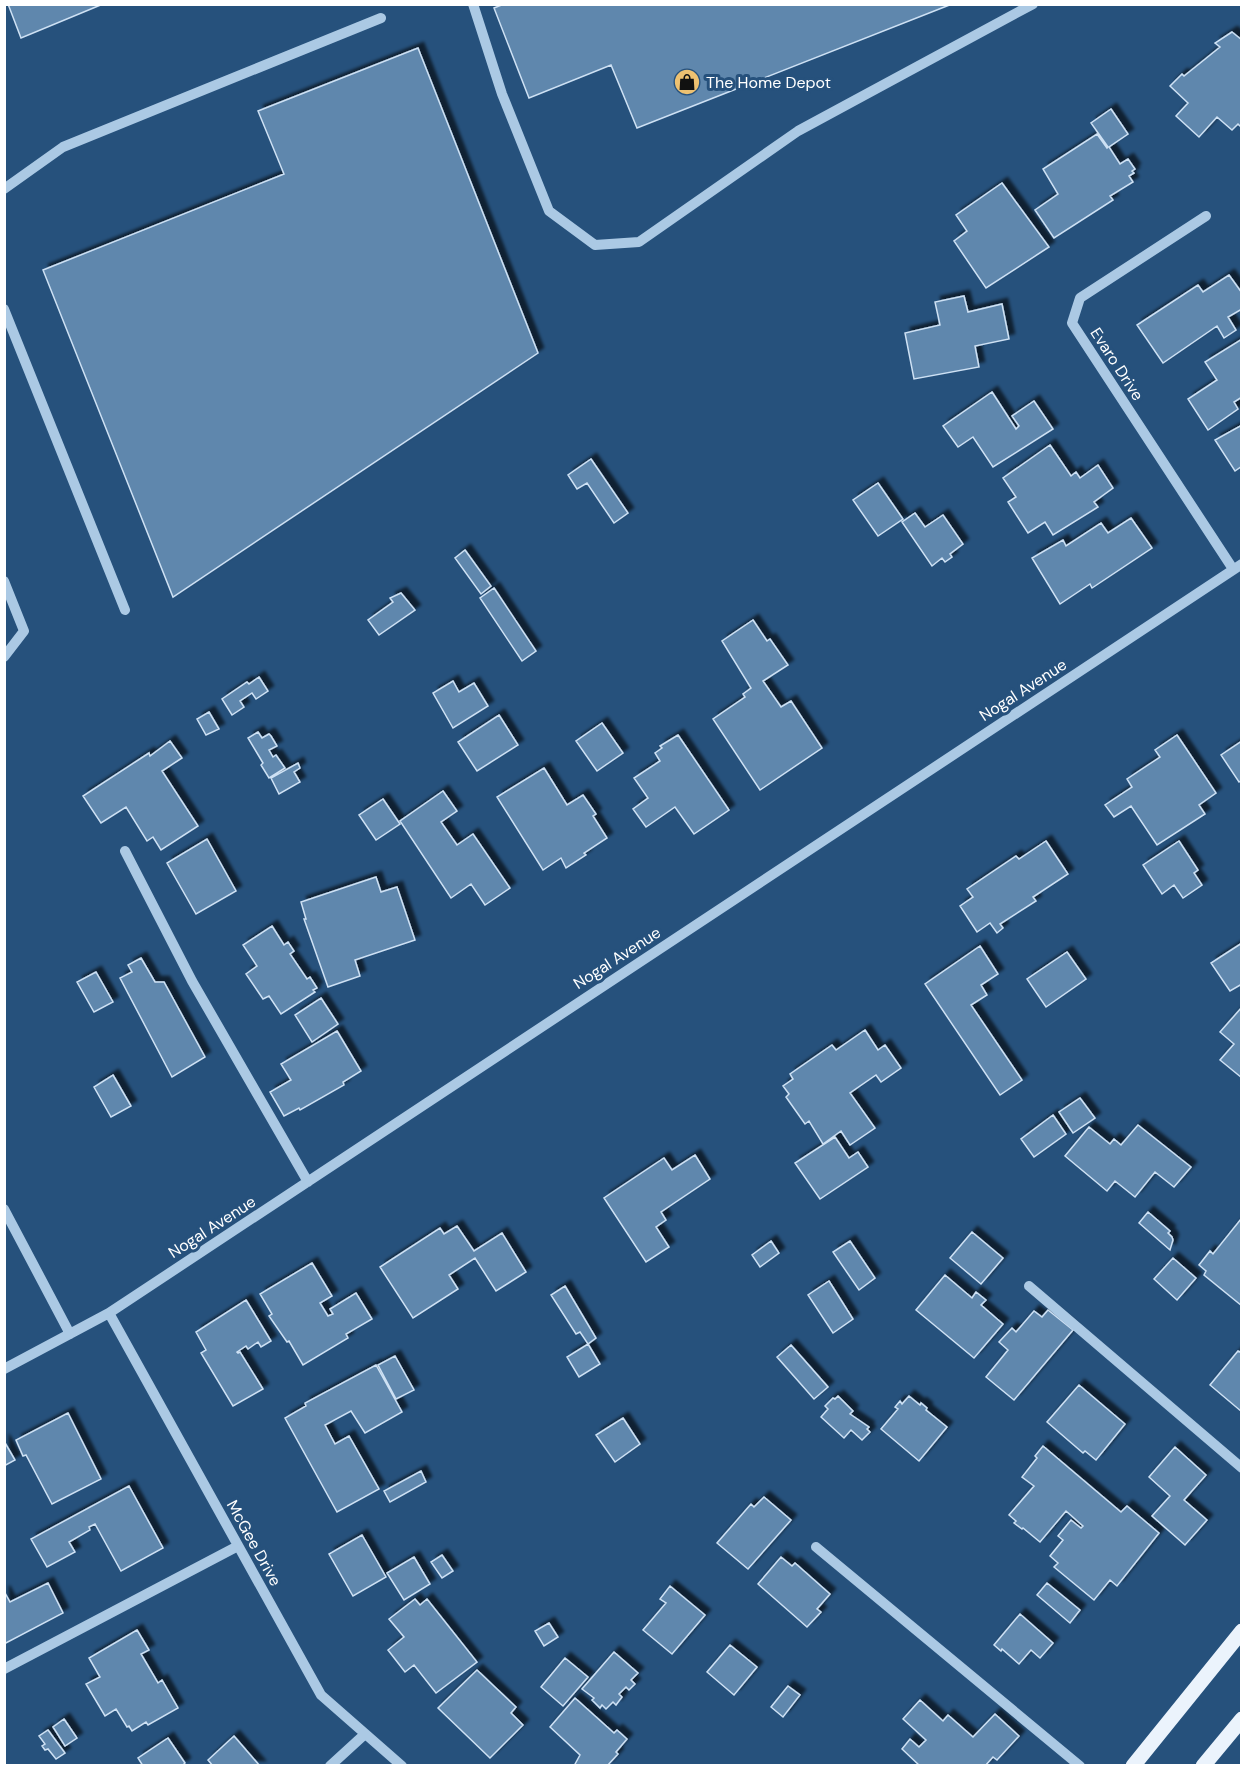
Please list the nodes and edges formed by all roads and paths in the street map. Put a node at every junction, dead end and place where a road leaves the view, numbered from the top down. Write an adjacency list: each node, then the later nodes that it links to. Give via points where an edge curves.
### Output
1 (473, 4): 2 (street, via 502,93 549,211 595,245 639,242 798,131)
2 (1033, 4)
3 (381, 18): 4 (street, via 63,147)
4 (4, 189)
5 (1206, 216): 7 (street, Evaro Drive, via 1080,298 1072,323)
6 (4, 309): 9 (street)
7 (1237, 566): 12 (street, Nogal Avenue)
8 (4, 581): 10 (street, via 24,631)
9 (125, 610)
10 (4, 657)
11 (125, 851): 12 (street, via 192,981)
12 (308, 1182): 15 (street, Nogal Avenue)
13 (4, 1209): 16 (street)
14 (1029, 1286): 18 (street)
15 (110, 1313): 16 (street, Nogal Avenue); 19 (street, McGee Drive)
16 (70, 1334): 17 (street, Nogal Avenue)
17 (4, 1369)
18 (1242, 1468)
19 (238, 1546): 22 (street); 24 (street, McGee Drive, via 321,1695)
20 (816, 1547): 27 (street)
21 (1242, 1631): 28 (main road)
22 (4, 1669)
23 (1242, 1719): 29 (main road)
24 (365, 1734): 25 (street); 26 (street, McGee Drive)
25 (330, 1766)
26 (402, 1766)
27 (1080, 1766)
28 (1133, 1766)
29 (1203, 1766)

